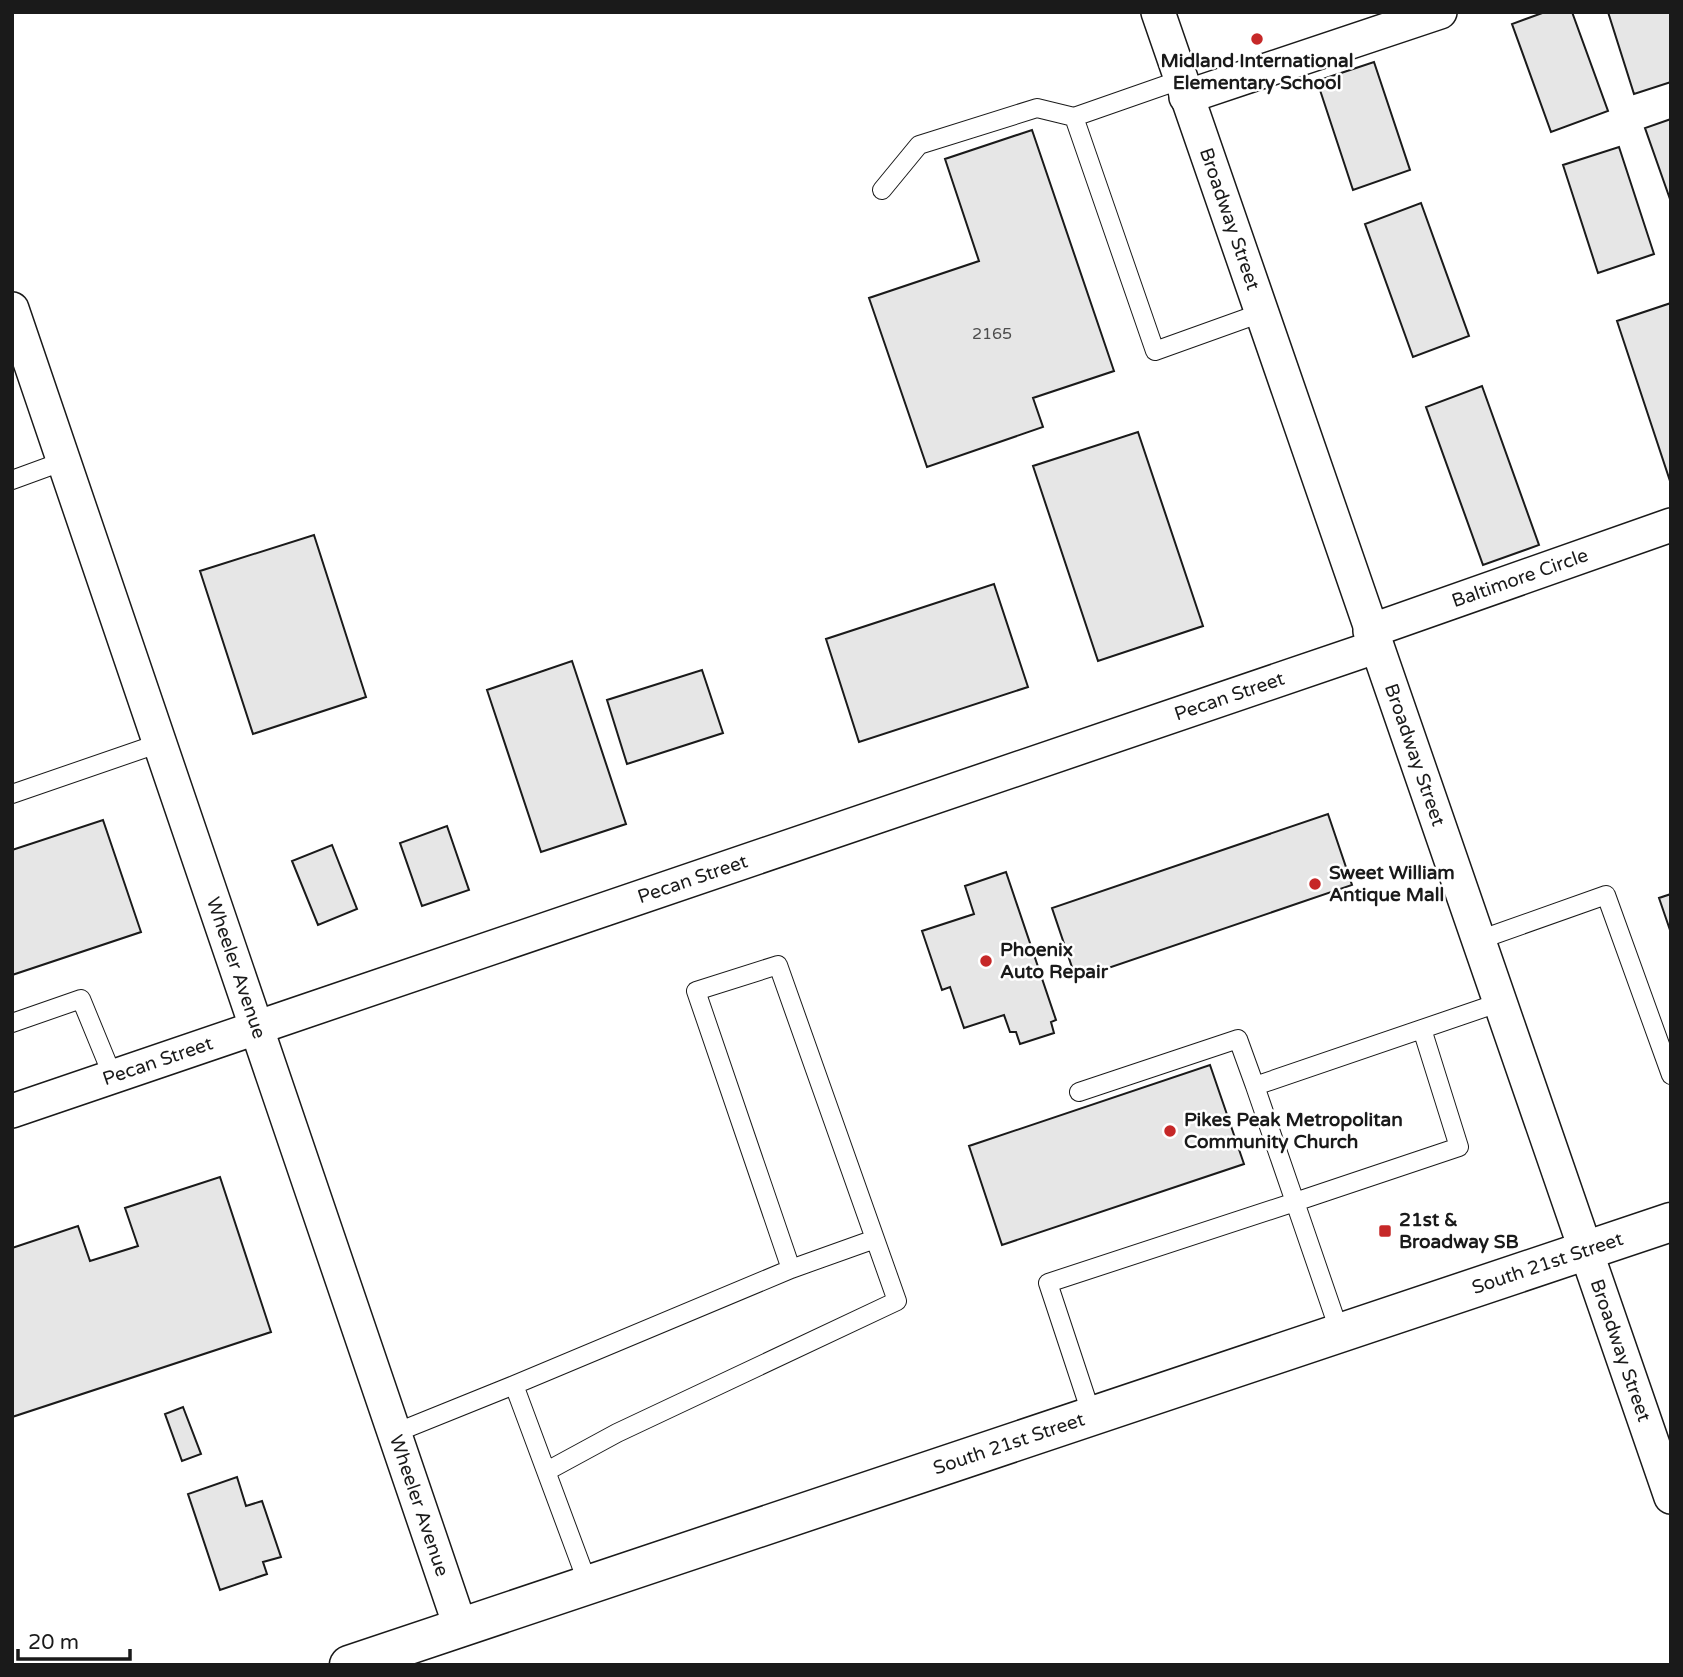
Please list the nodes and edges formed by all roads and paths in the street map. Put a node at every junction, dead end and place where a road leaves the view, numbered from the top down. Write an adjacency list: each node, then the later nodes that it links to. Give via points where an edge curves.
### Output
1 (1158, 12): 3 (street, Broadway Street)
2 (1440, 12): 3 (street)
3 (1183, 88): 4 (lane); 7 (street, Broadway Street)
4 (1074, 117): 5 (lane, via 1037,107 919,145); 7 (lane, via 1156,351)
5 (882, 190)
6 (12, 309): 8 (street, Wheeler Avenue)
7 (1261, 313): 11 (street, Broadway Street)
8 (64, 461): 9 (lane); 12 (street, Wheeler Avenue)
9 (12, 480)
10 (1671, 525): 11 (street, Baltimore Circle)
11 (1372, 639): 14 (street, Broadway Street); 17 (street, Pecan Street)
12 (160, 743): 13 (lane); 17 (street, Wheeler Avenue)
13 (12, 794)
14 (1479, 940): 15 (street, Broadway Street); 19 (lane, via 1606,895)
15 (1501, 1002): 18 (lane); 27 (street, Broadway Street)
16 (12, 1023): 20 (lane, via 81,999)
17 (258, 1028): 20 (street, Pecan Street); 32 (street, Wheeler Avenue)
18 (1422, 1029): 21 (lane); 24 (lane, via 1459,1146)
19 (1671, 1075)
20 (113, 1077): 23 (street, Pecan Street)
21 (1255, 1086): 22 (lane, via 1238,1040); 24 (lane)
22 (1079, 1092)
23 (12, 1111)
24 (1295, 1202): 29 (lane); 31 (lane, via 1048,1283)
25 (1671, 1222): 27 (main road, South 21st Street)
26 (875, 1239): 28 (lane); 28 (lane, via 778,965 696,991); 33 (lane, via 897,1301 617,1433)
27 (1588, 1250): 29 (main road, South 21st Street); 34 (street, Broadway Street)
28 (791, 1269): 30 (lane)
29 (1340, 1333): 31 (main road, South 21st Street)
30 (514, 1385): 32 (lane); 33 (lane)
31 (1092, 1416): 35 (main road, South 21st Street)
32 (394, 1433): 36 (street, Wheeler Avenue)
33 (547, 1471): 35 (lane)
34 (1671, 1497)
35 (589, 1584): 36 (main road, South 21st Street)
36 (460, 1626): 37 (main road, South 21st Street)
37 (349, 1665)

